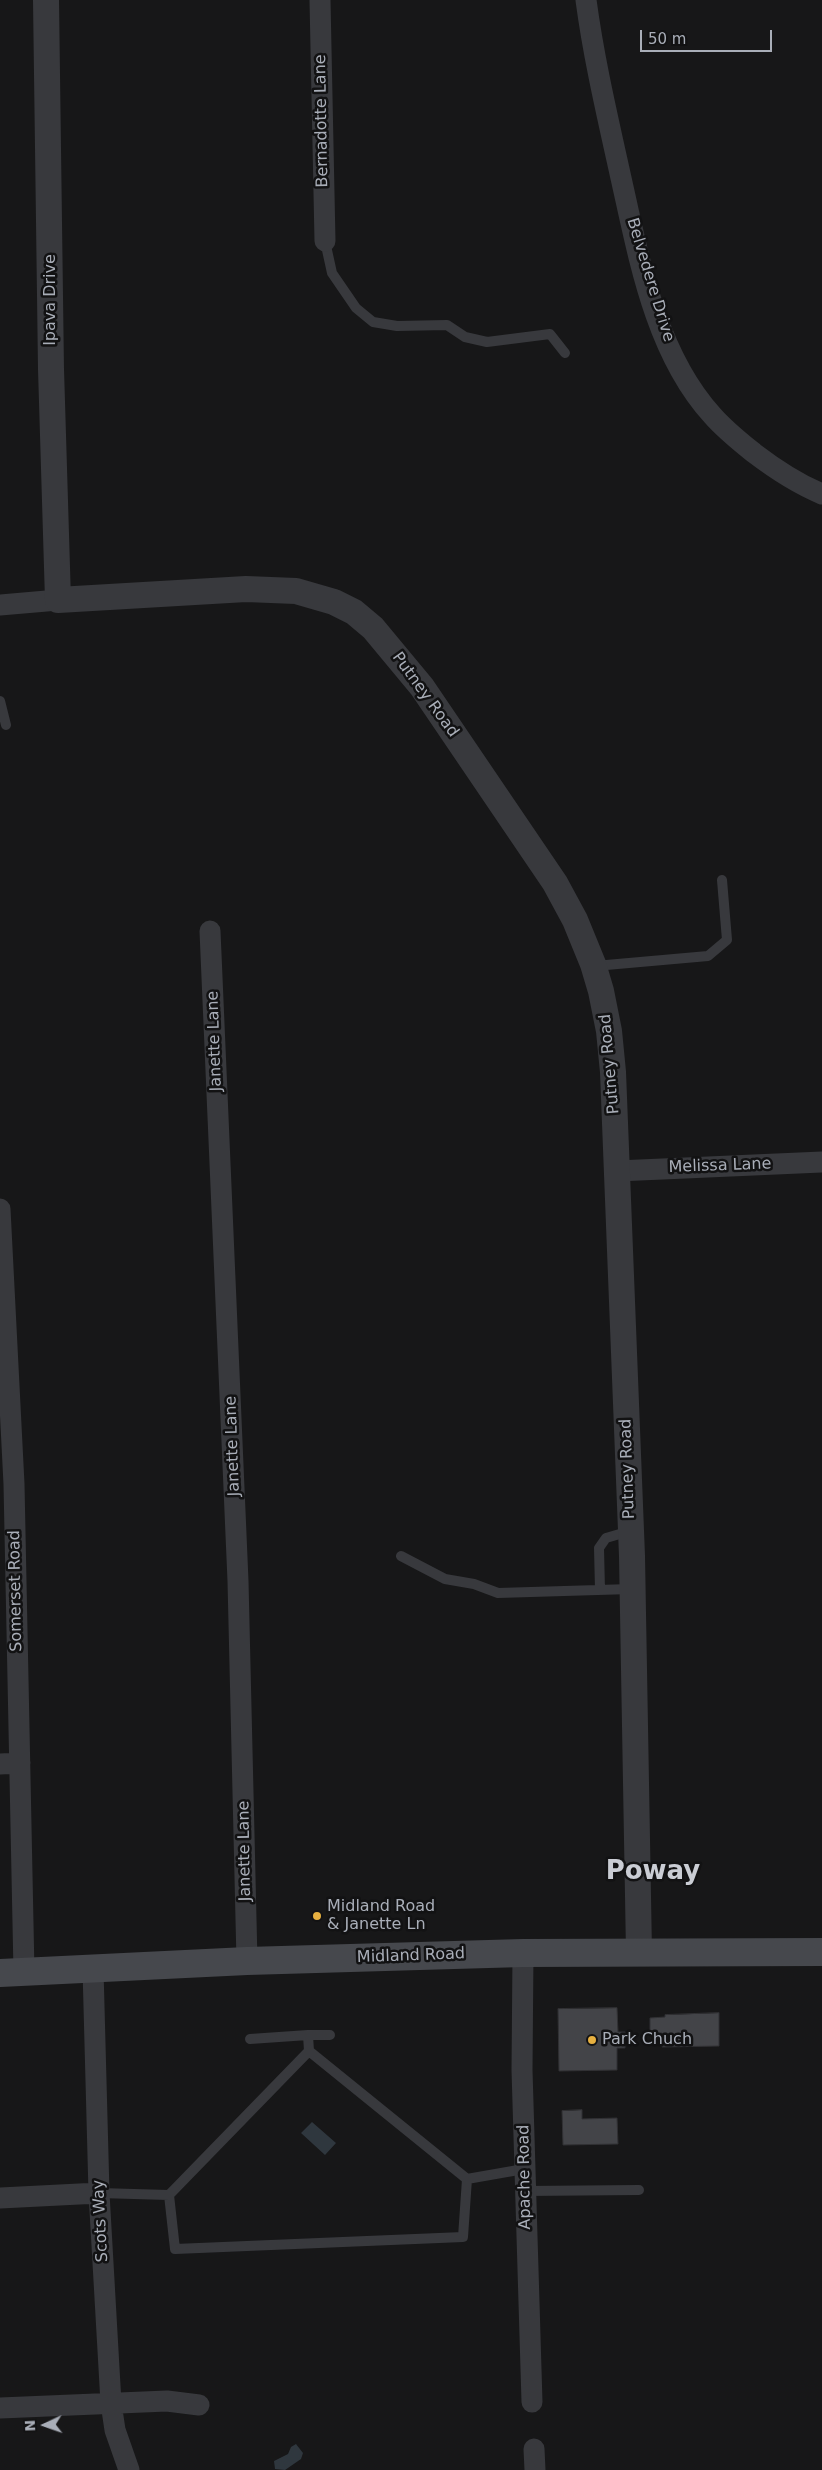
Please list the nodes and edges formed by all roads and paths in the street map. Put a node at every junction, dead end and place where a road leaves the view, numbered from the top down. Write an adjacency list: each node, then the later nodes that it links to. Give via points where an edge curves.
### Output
1 (46, 0): 7 (street, Ipava Drive)
2 (320, 0): 4 (street, Bernadotte Lane)
3 (586, 0): 6 (street, Belvedere Drive, via 591,38 629,215 645,277 669,346 695,393 729,432 768,464)
4 (325, 241): 5 (lane, via 332,272 356,308 373,322 397,326 447,325 465,338 487,342 550,334)
5 (565, 353)
6 (822, 494)
7 (58, 600): 8 (street, Putney Road); 13 (street, Putney Road, via 271,589 314,595 354,612 384,640 422,687 550,876 575,920)
8 (0, 605)
9 (0, 701): 10 (lane)
10 (6, 725)
11 (722, 880): 13 (lane, via 727,940 708,956)
12 (210, 932): 25 (street, Janette Lane, via 238,1581)
13 (594, 966): 15 (street, Putney Road, via 609,1032)
14 (822, 1162): 15 (street, Melissa Lane)
15 (617, 1170): 17 (street, Putney Road)
16 (0, 1209): 21 (street, Somerset Road, via 14,1484)
17 (630, 1531): 19 (street, Putney Road); 20 (lane, via 606,1538 599,1548)
18 (401, 1556): 20 (lane, via 444,1579 474,1584 498,1593)
19 (632, 1589): 20 (lane); 22 (street, Putney Road)
20 (600, 1590)
21 (10, 1763): 27 (street, Somerset Road)
22 (639, 1952): 23 (main road, Midland Road); 24 (main road, Midland Road)
23 (822, 1952)
24 (523, 1953): 25 (main road, Midland Road); 32 (street, Apache Road)
25 (247, 1961): 26 (main road, Midland Road)
26 (93, 1969): 27 (main road, Midland Road); 36 (street, Scots Way)
27 (12, 1973)
28 (330, 2035): 29 (lane)
29 (308, 2036): 30 (lane); 31 (lane)
30 (250, 2039)
31 (308, 2051): 33 (lane); 37 (lane)
32 (524, 2169): 33 (lane); 35 (street, Apache Road)
33 (467, 2179): 37 (lane, via 463,2237 175,2249)
34 (639, 2190): 35 (lane)
35 (525, 2192): 39 (street, Apache Road)
36 (99, 2193): 37 (lane); 38 (street); 40 (street, Scots Way)
37 (169, 2195)
38 (0, 2198)
39 (532, 2402)
40 (111, 2403): 41 (street, via 167,2401); 42 (street); 44 (street, Scots Way, via 115,2430)
41 (199, 2405)
42 (0, 2408)
43 (534, 2449): 45 (street)
44 (130, 2470)
45 (535, 2470)

